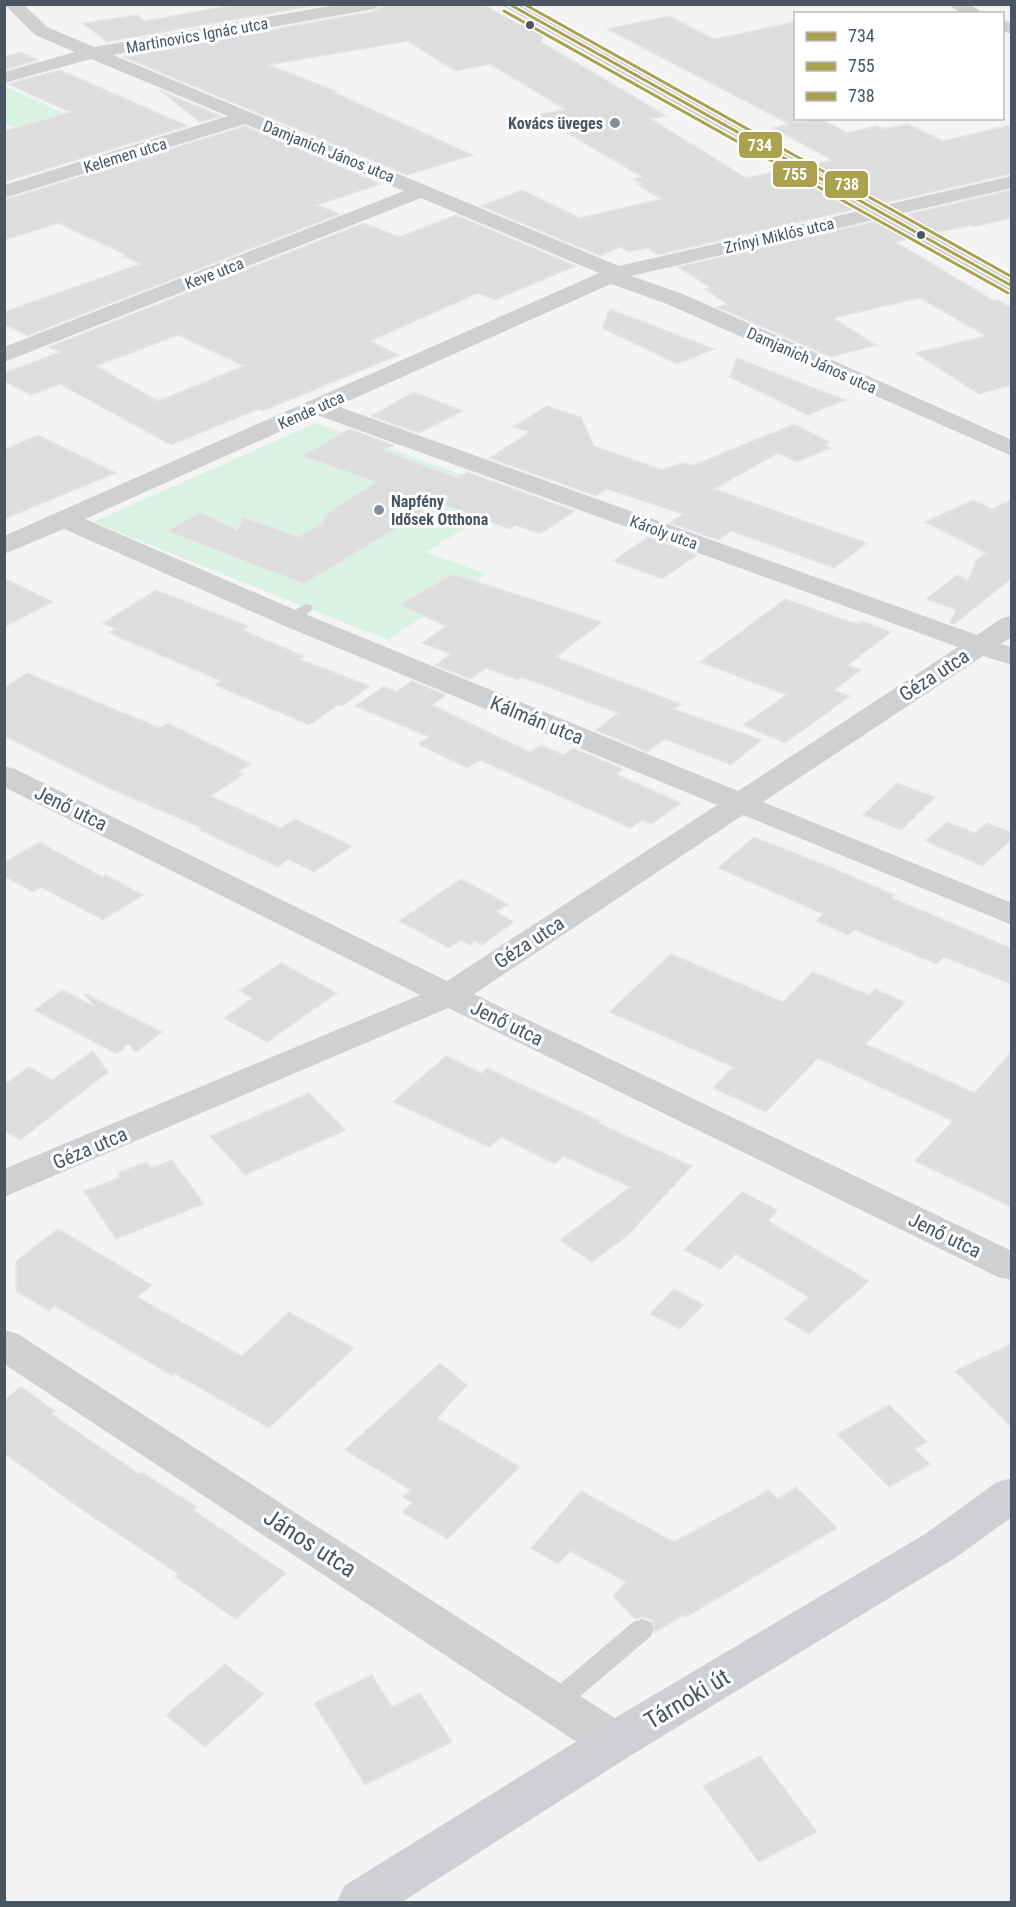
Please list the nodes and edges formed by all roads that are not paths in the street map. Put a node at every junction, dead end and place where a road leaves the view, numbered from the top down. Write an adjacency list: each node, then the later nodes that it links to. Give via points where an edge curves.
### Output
1 (374, 4): 6 (street, Martinovics Ignác utca)
2 (508, 4): 12 (street)
3 (956, 4): 5 (street)
4 (9, 12): 6 (street, Damjanich János utca)
5 (972, 12)
6 (91, 53): 7 (street, Martinovics Ignác utca); 8 (street, Damjanich János utca)
7 (4, 78)
8 (246, 117): 10 (street, Damjanich János utca); 11 (street, Kelemen utca)
9 (1011, 182): 12 (street, Zrínyi Miklós utca)
10 (424, 190): 13 (street, Damjanich János utca); 15 (street, Keve utca)
11 (4, 192)
12 (881, 213): 13 (street, Zrínyi Miklós utca); 14 (street)
13 (614, 274): 16 (street, Kende utca); 17 (street, Damjanich János utca)
14 (1011, 286)
15 (4, 355)
16 (316, 407): 18 (street, Kende utca); 21 (street, Károly utca)
17 (1011, 449)
18 (65, 520): 19 (street, Kende utca); 24 (street, Kálmán utca, via 298,613)
19 (4, 546)
20 (1011, 624): 21 (street, Géza utca)
21 (980, 645): 22 (street, Károly utca); 24 (street, Géza utca)
22 (1011, 657)
23 (4, 775): 26 (street, Jenő utca)
24 (739, 803): 25 (street, Kálmán utca); 26 (street, Géza utca)
25 (1011, 915)
26 (449, 995): 27 (street, Géza utca); 28 (street, Jenő utca)
27 (4, 1184)
28 (1011, 1267)
29 (4, 1344): 32 (street, János utca)
30 (1011, 1494): 33 (street, Tárnoki út, via 940,1546)
31 (642, 1629): 32 (lane)
32 (555, 1703): 33 (street, János utca)
33 (614, 1742): 34 (street, Tárnoki út)
34 (361, 1902)

